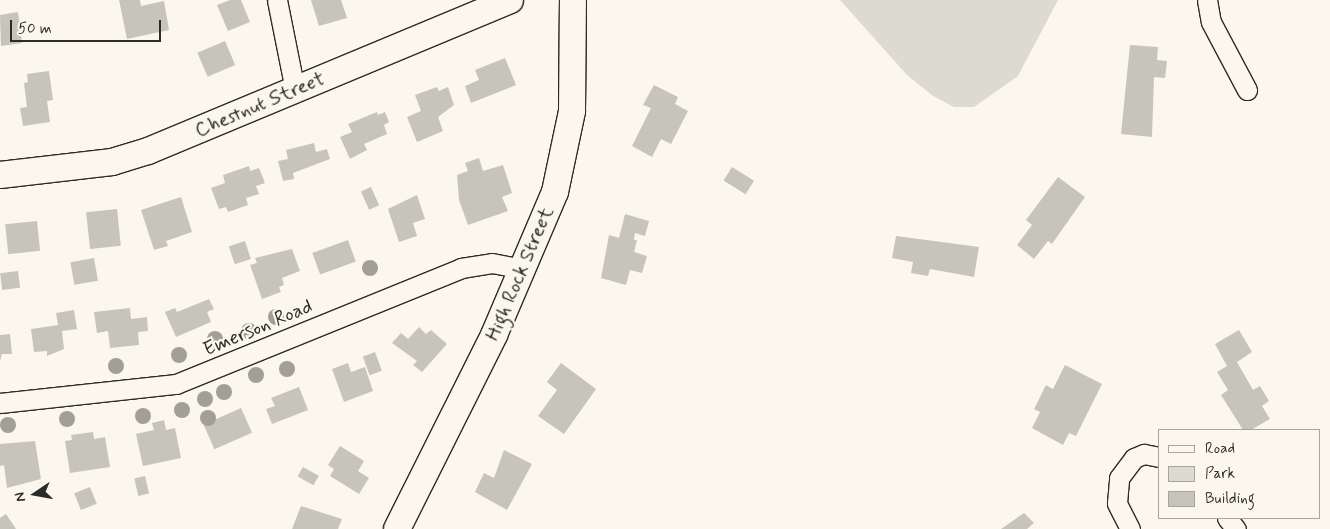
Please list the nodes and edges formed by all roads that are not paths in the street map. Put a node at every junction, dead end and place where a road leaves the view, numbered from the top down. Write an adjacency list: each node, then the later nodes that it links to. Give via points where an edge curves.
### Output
1 (277, 0): 5 (street)
2 (510, 0): 5 (street, Chestnut Street)
3 (573, 0): 8 (street, High Rock Street, via 575,76 567,140 555,192)
4 (1207, 0): 6 (street, via 1211,22)
5 (295, 90): 7 (street, Chestnut Street, via 121,160)
6 (1247, 90)
7 (0, 175)
8 (524, 269): 9 (street, Emerson Road, via 492,263 462,268 176,384); 12 (street, High Rock Street)
9 (0, 403)
10 (1158, 457): 13 (street, via 1144,454 1134,458 1119,478 1117,503)
11 (1228, 519): 14 (street)
12 (397, 529)
13 (1130, 529)
14 (1236, 529)

